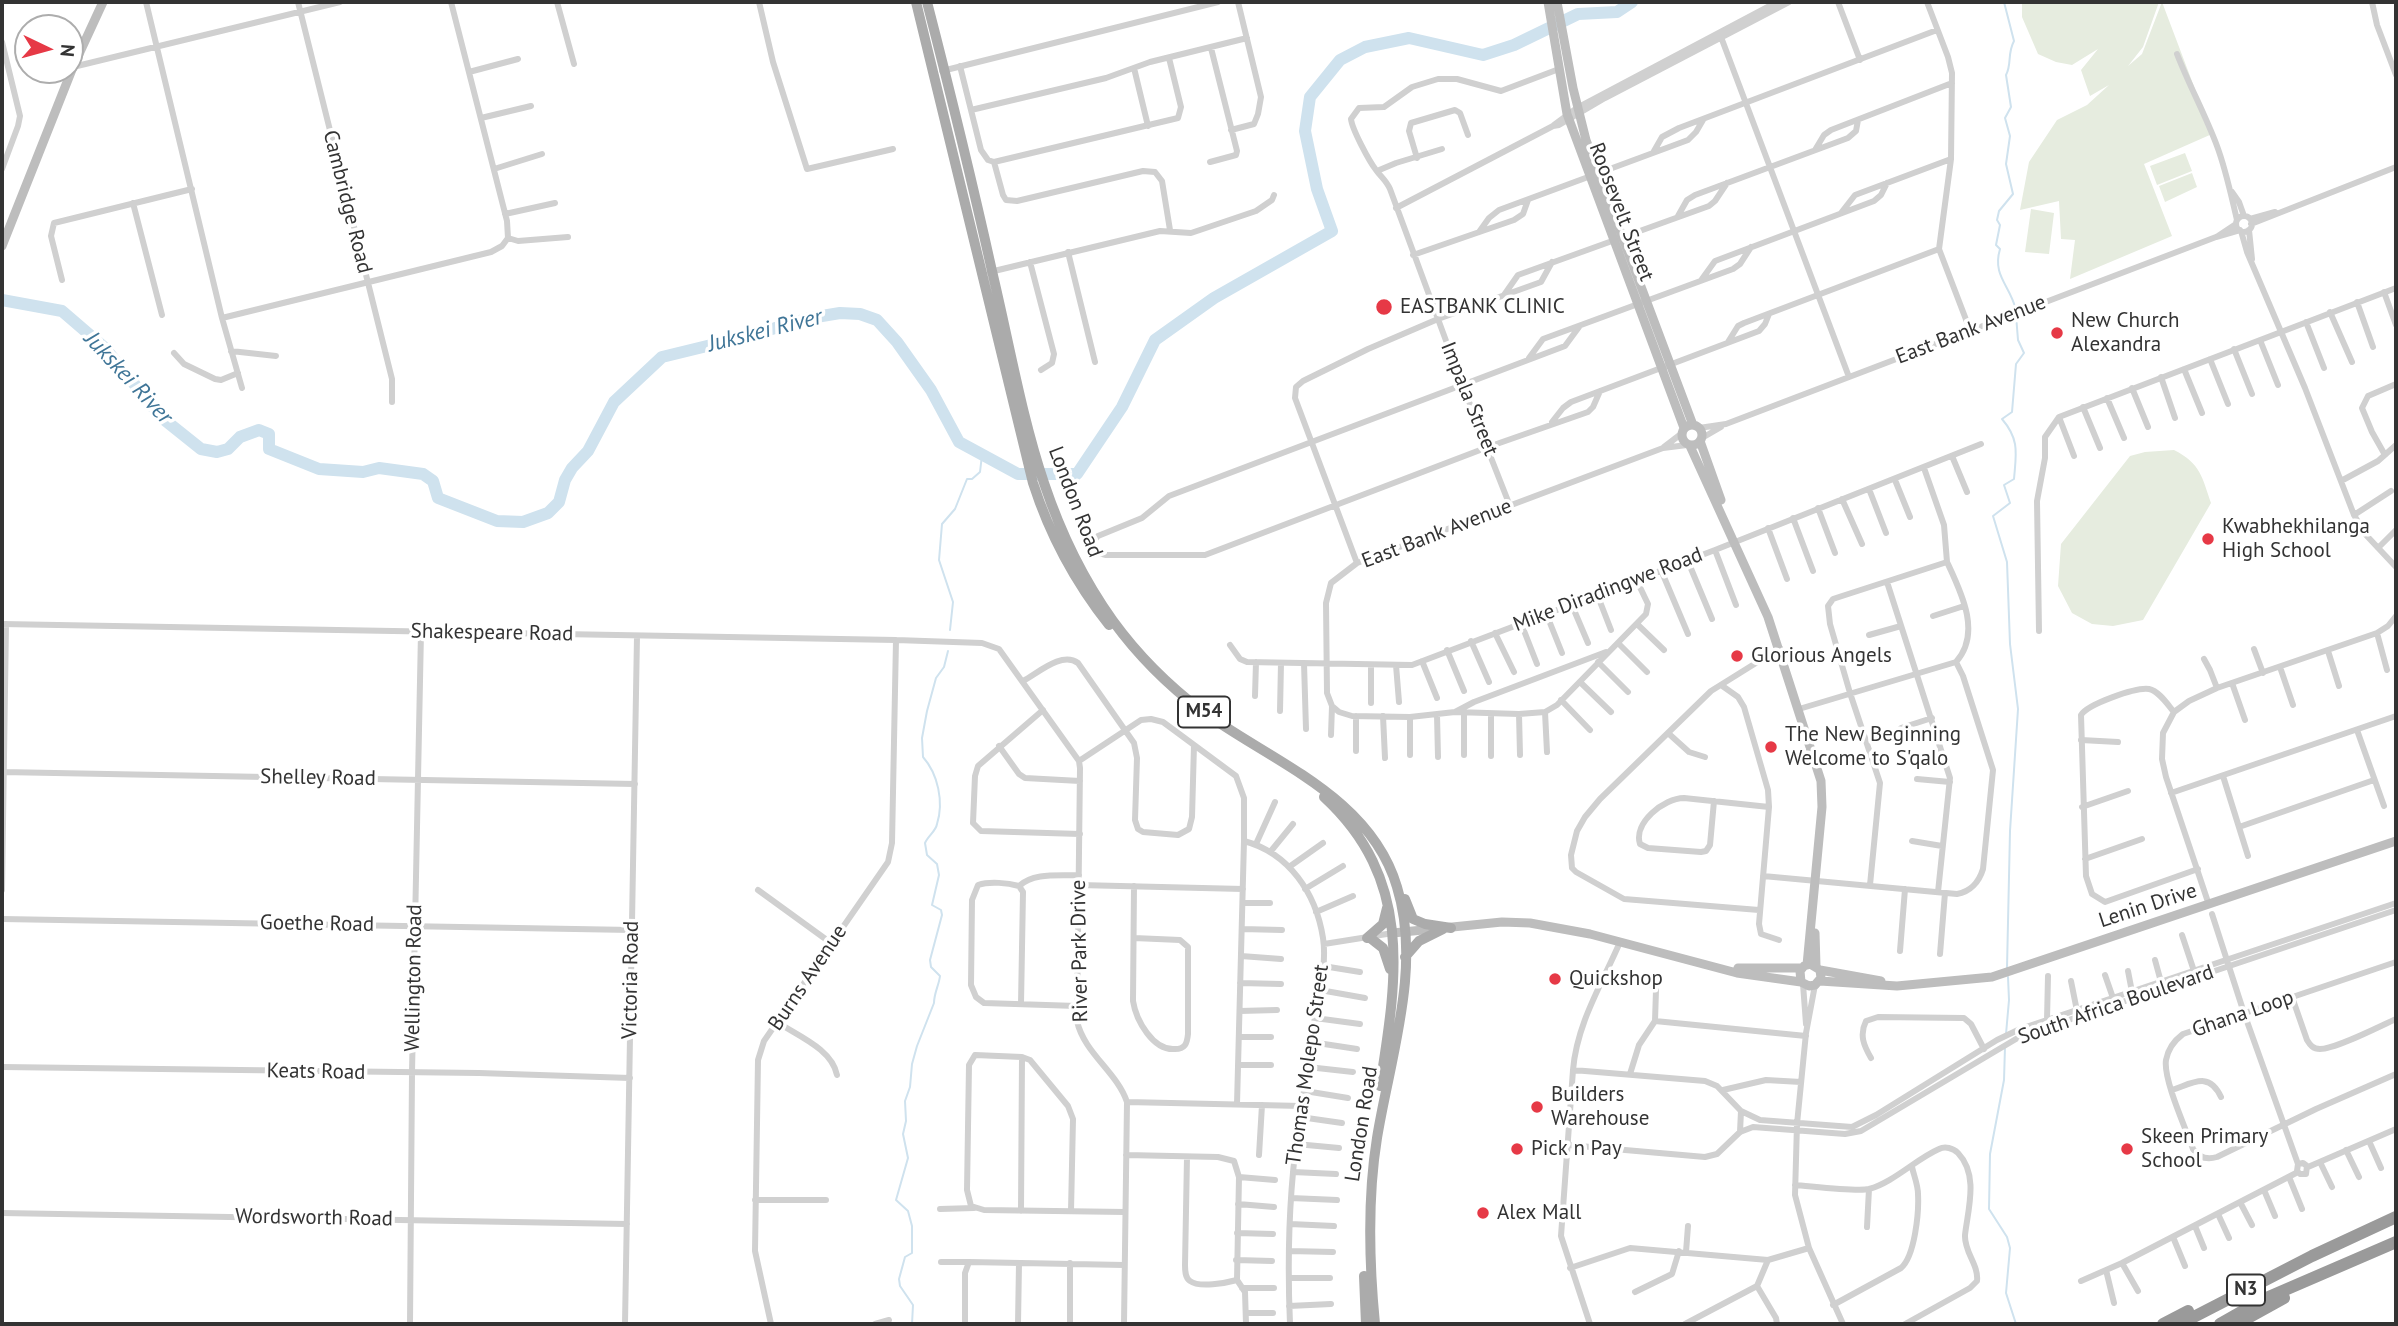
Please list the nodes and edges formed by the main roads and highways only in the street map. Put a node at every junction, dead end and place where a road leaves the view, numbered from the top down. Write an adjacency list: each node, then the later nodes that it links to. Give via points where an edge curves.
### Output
1 (916, 2): 3 (main road, London Road / M54)
2 (928, 2): 3 (main road, London Road / M54, via 993,271)
3 (1026, 442): 4 (main road, London Road / M54, via 1079,569 1128,640 1199,709 1341,804 1378,844); 5 (main road, London Road / M54, via 1046,521 1092,604 1158,681 1198,715 1326,799 1361,841)
4 (1398, 890): 6 (main road, London Road / M54); 6 (main road, via 1413,919 1447,928 1419,942)
5 (1387, 899): 7 (main road, London Road / M54); 7 (main road, via 1383,924 1368,938 1385,953)
6 (1405, 957): 13 (main road, London Road / M54, via 1402,1010 1371,1186 1370,1277)
7 (1394, 987): 12 (main road, London Road / M54, via 1367,1187)
8 (2396, 1217): 10 (highway, N3)
9 (2396, 1242): 11 (highway, N3)
10 (2312, 1256): 14 (highway, via 2266,1271); 15 (highway, N3)
11 (2343, 1266): 16 (highway, N3, via 2264,1299); 17 (highway)
12 (1366, 1324)
13 (1376, 1324)
14 (2163, 1324)
15 (2180, 1324)
16 (2220, 1324)
17 (2237, 1324)

